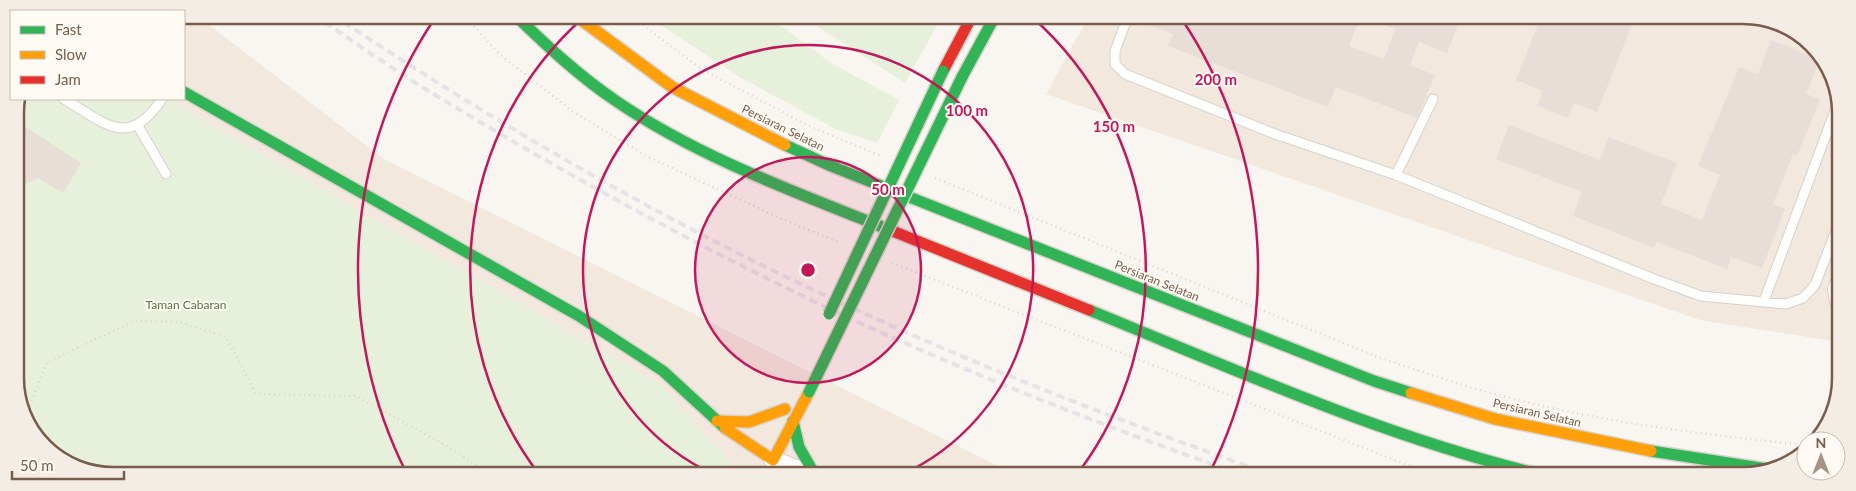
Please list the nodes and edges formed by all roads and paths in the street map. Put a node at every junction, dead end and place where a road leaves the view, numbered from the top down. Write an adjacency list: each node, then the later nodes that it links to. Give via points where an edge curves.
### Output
1 (523, 24): 31 (main road, via 552,52 617,102 680,138 770,181 1362,421)
2 (587, 24): 27 (main road, Persiaran Selatan, via 672,87 831,166 1374,381 1495,419 1630,448)
3 (642, 24): 13 (path, via 703,70 811,127)
4 (968, 24): 19 (main road, bridge)
5 (991, 24): 22 (main road, bridge)
6 (1125, 24): 16 (lane, via 1115,51 1115,64 1125,74 1275,134)
7 (185, 93): 21 (main road, via 579,316 663,371)
8 (1433, 99): 16 (lane)
9 (66, 100): 12 (lane, via 114,128)
10 (161, 100): 12 (lane)
11 (1832, 119): 18 (lane)
12 (138, 126): 14 (lane)
13 (882, 156)
14 (166, 174)
15 (927, 175): 25 (path, via 1378,357 1442,378 1502,396 1577,412 1714,436)
16 (1396, 175): 18 (lane, via 1654,280 1701,296)
17 (1832, 241): 18 (lane, via 1815,285 1803,298 1786,304)
18 (1764, 301)
19 (826, 321)
20 (29, 407): 28 (path, via 46,362 135,320 179,322 226,338 256,394 356,396)
21 (717, 421): 23 (main road, via 750,422 786,405); 26 (main road)
22 (793, 421): 26 (main road); 30 (main road, via 799,447)
23 (777, 424)
24 (769, 439): 26 (main road)
25 (1796, 444)
26 (767, 457): 29 (street)
27 (1756, 466)
28 (479, 467)
29 (791, 467)
30 (810, 467)
31 (1509, 467)

